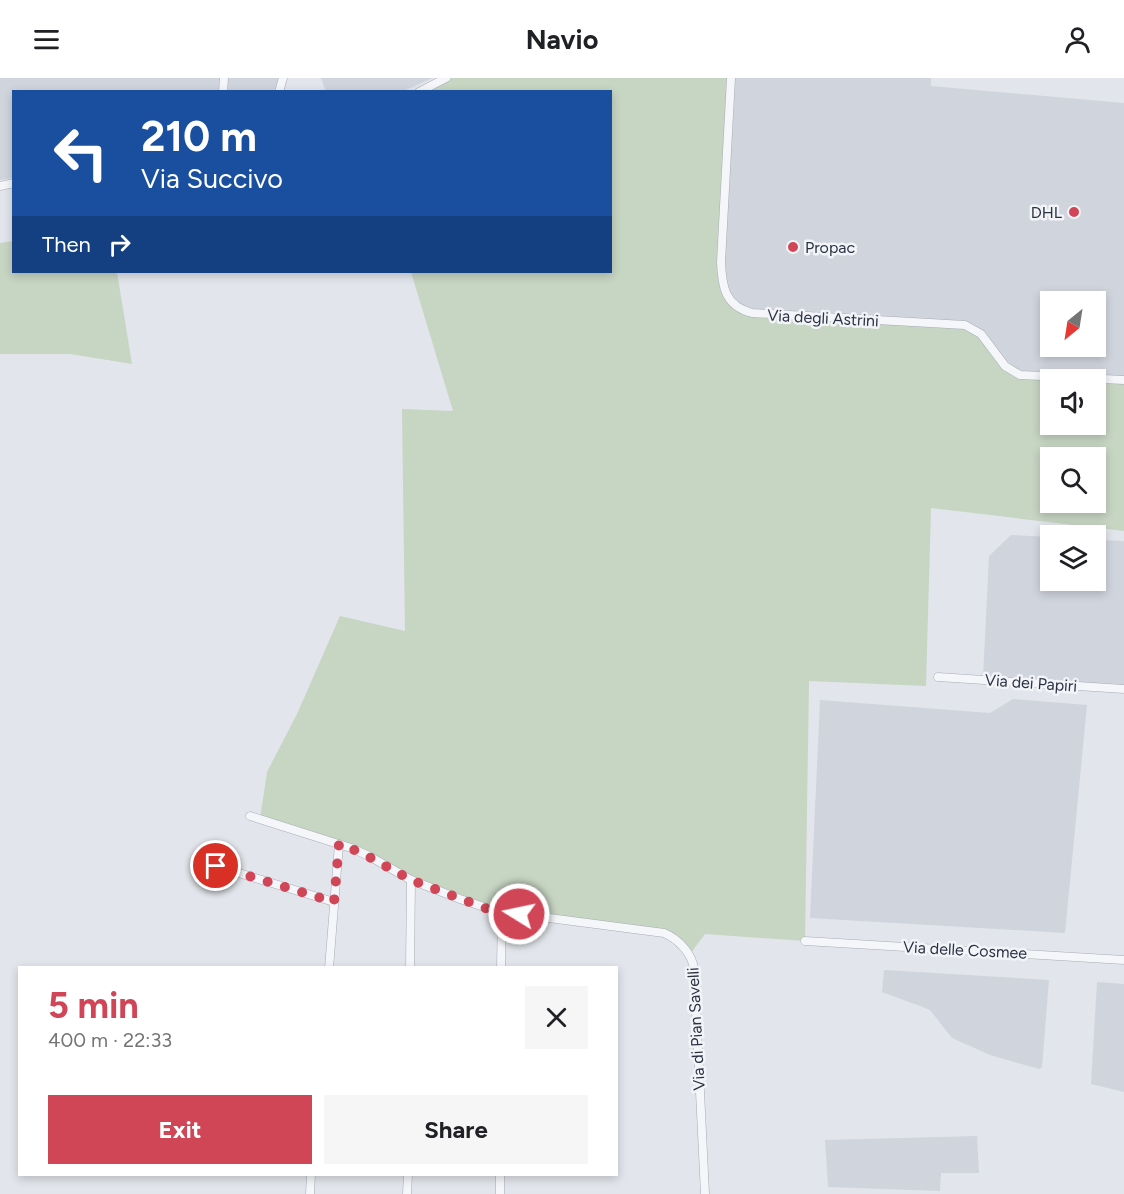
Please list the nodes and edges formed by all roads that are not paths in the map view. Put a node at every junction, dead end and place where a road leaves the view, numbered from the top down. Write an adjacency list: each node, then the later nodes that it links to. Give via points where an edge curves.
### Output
1 (446, 78): 3 (street)
2 (731, 78): 4 (street, Via degli Astrini, via 721,262 725,290 735,306 752,314 964,325 981,334 1005,366 1020,375)
3 (423, 90)
4 (1124, 380)
5 (938, 677): 6 (street, Via dei Papiri)
6 (1124, 689)
7 (250, 816): 8 (street)
8 (339, 844): 10 (street); 11 (street)
9 (216, 866): 11 (street)
10 (411, 880): 12 (street); 16 (street)
11 (334, 902): 15 (street)
12 (502, 913): 17 (street); 24 (street, Via di Pian Savelli, via 660,932 690,954 694,969)
13 (805, 941): 14 (street, Via delle Cosmee)
14 (1124, 960)
15 (329, 966)
16 (410, 966)
17 (501, 966)
18 (311, 1176): 21 (street)
19 (408, 1176): 22 (street)
20 (500, 1176): 23 (street)
21 (310, 1194)
22 (407, 1194)
23 (500, 1194)
24 (705, 1194)

